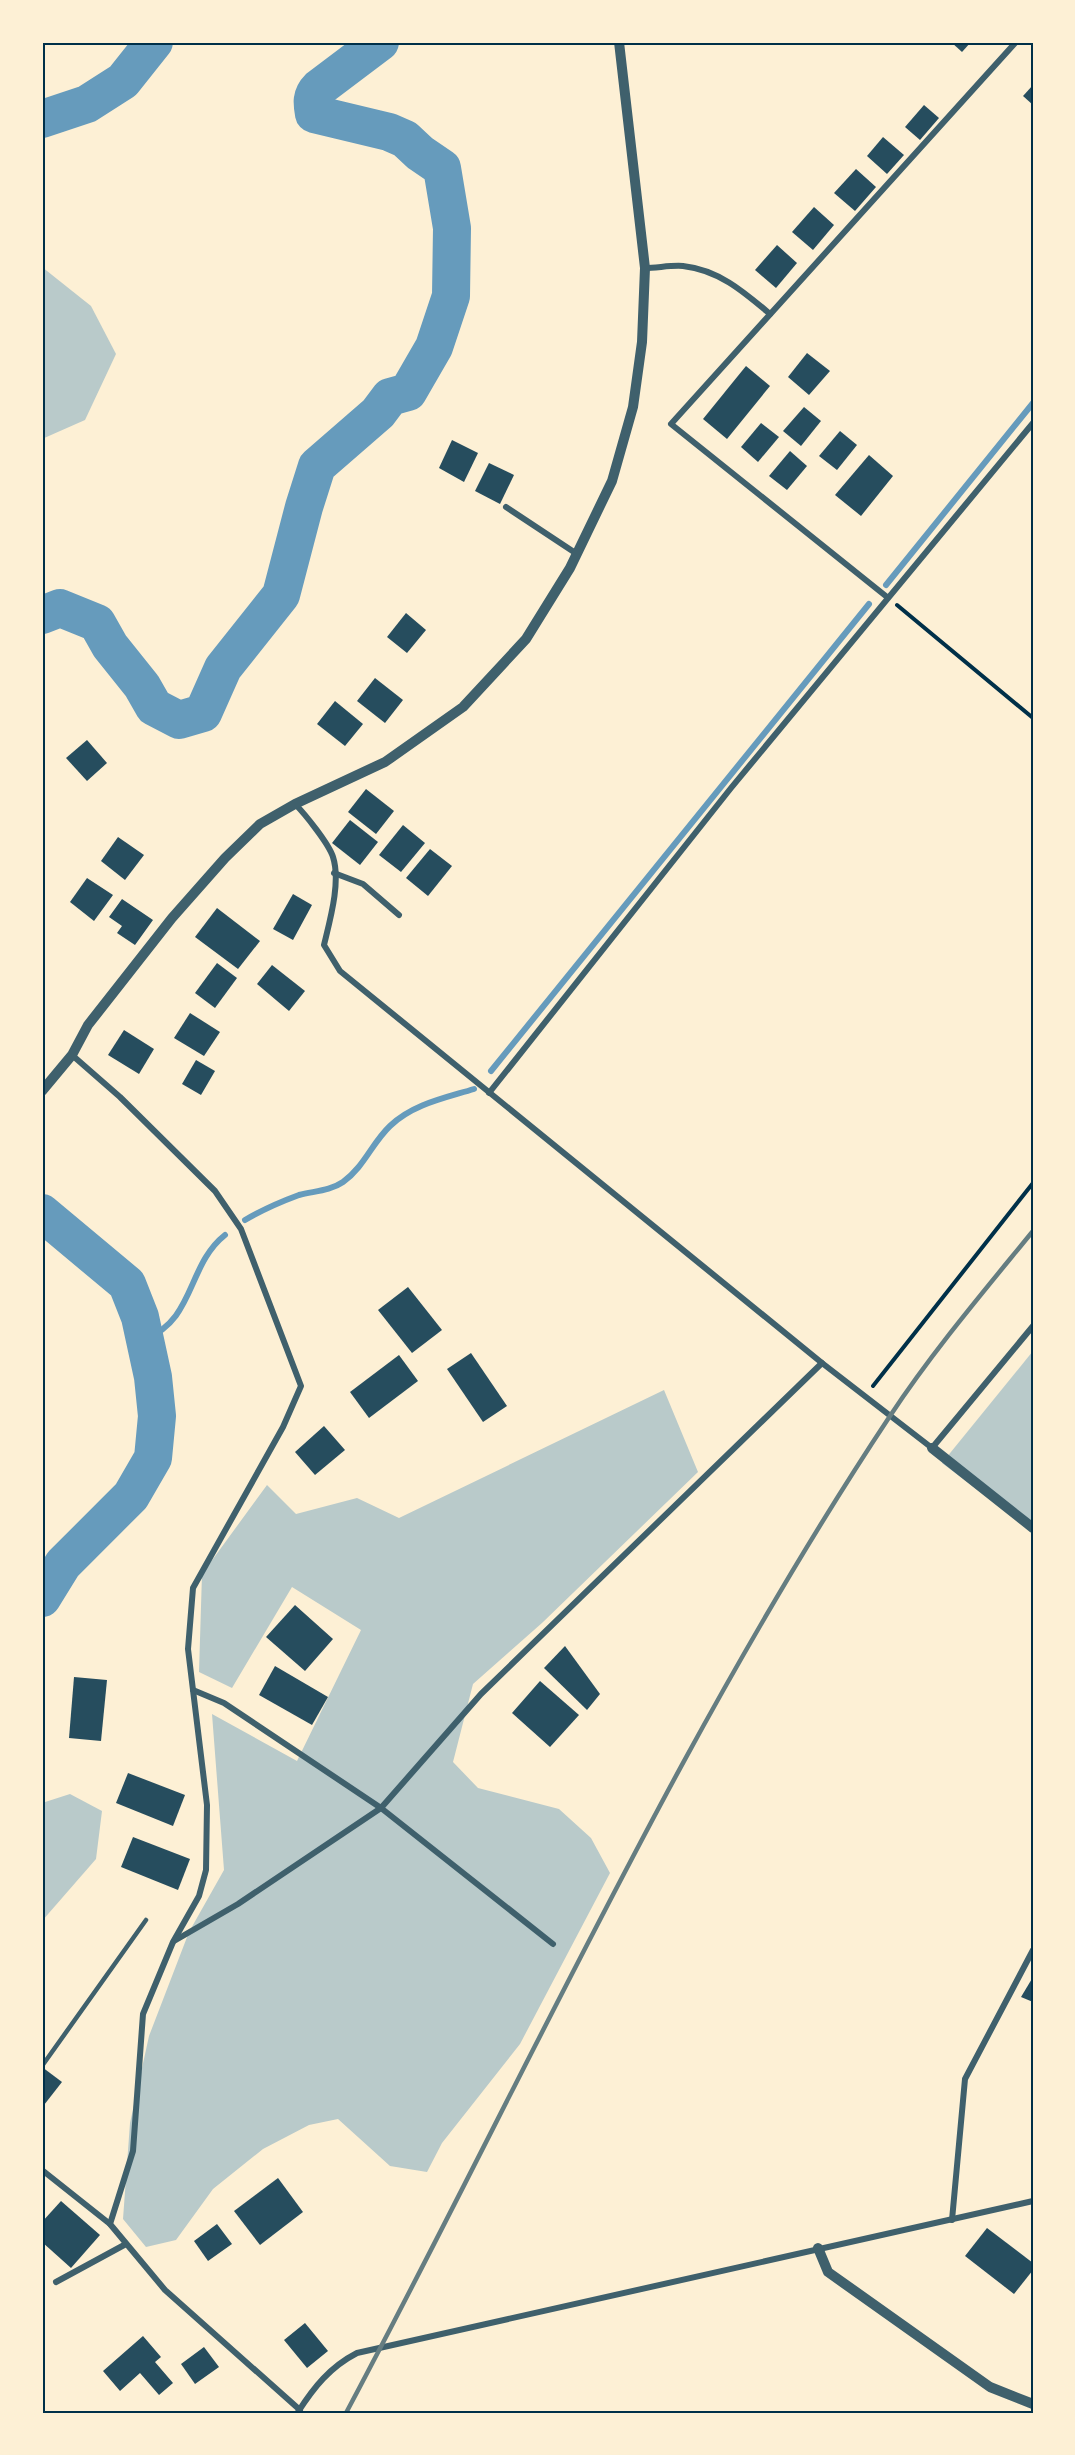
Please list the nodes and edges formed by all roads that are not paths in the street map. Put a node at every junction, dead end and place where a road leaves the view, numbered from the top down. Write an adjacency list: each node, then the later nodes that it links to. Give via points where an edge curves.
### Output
1 (619, 42): 3 (street)
2 (1016, 42): 4 (street)
3 (645, 268): 4 (street, via 683,266 714,273 741,289); 7 (street, via 642,342 633,407 612,481)
4 (770, 314): 8 (street, via 671,424)
5 (1033, 423): 8 (street)
6 (506, 507): 7 (street)
7 (577, 554): 9 (street, via 526,639 463,707 385,762)
8 (887, 597): 14 (street)
9 (295, 804): 10 (street, via 333,857); 12 (street, via 260,824 225,858 88,1025)
10 (334, 873): 11 (street, via 363,884); 14 (street, via 336,898 324,945 340,971)
11 (399, 915)
12 (72, 1055): 13 (street); 19 (street, via 216,1191 241,1229 301,1386 193,1588 188,1649)
13 (42, 1091)
14 (489, 1093): 16 (street)
15 (1033, 1326): 17 (street)
16 (822, 1363): 17 (street); 20 (street, via 481,1694)
17 (932, 1448): 18 (street)
18 (1033, 1528)
19 (193, 1690): 20 (street, via 224,1703); 22 (street, via 207,1805 206,1870 199,1896)
20 (381, 1808): 22 (street, via 238,1904); 23 (street)
21 (146, 1920): 25 (lane)
22 (173, 1942): 29 (street, via 143,2014 133,2151)
23 (553, 1944)
24 (1033, 1950): 28 (street, via 965,2079)
25 (42, 2066)
26 (42, 2170): 29 (street)
27 (1033, 2201): 28 (street)
28 (952, 2220): 31 (street)
29 (110, 2224): 30 (street)
30 (126, 2244): 32 (street); 34 (street, via 165,2290)
31 (818, 2248): 33 (street, via 828,2272 990,2387); 34 (street, via 357,2353 337,2363)
32 (56, 2282)
33 (1033, 2404)
34 (299, 2412)

